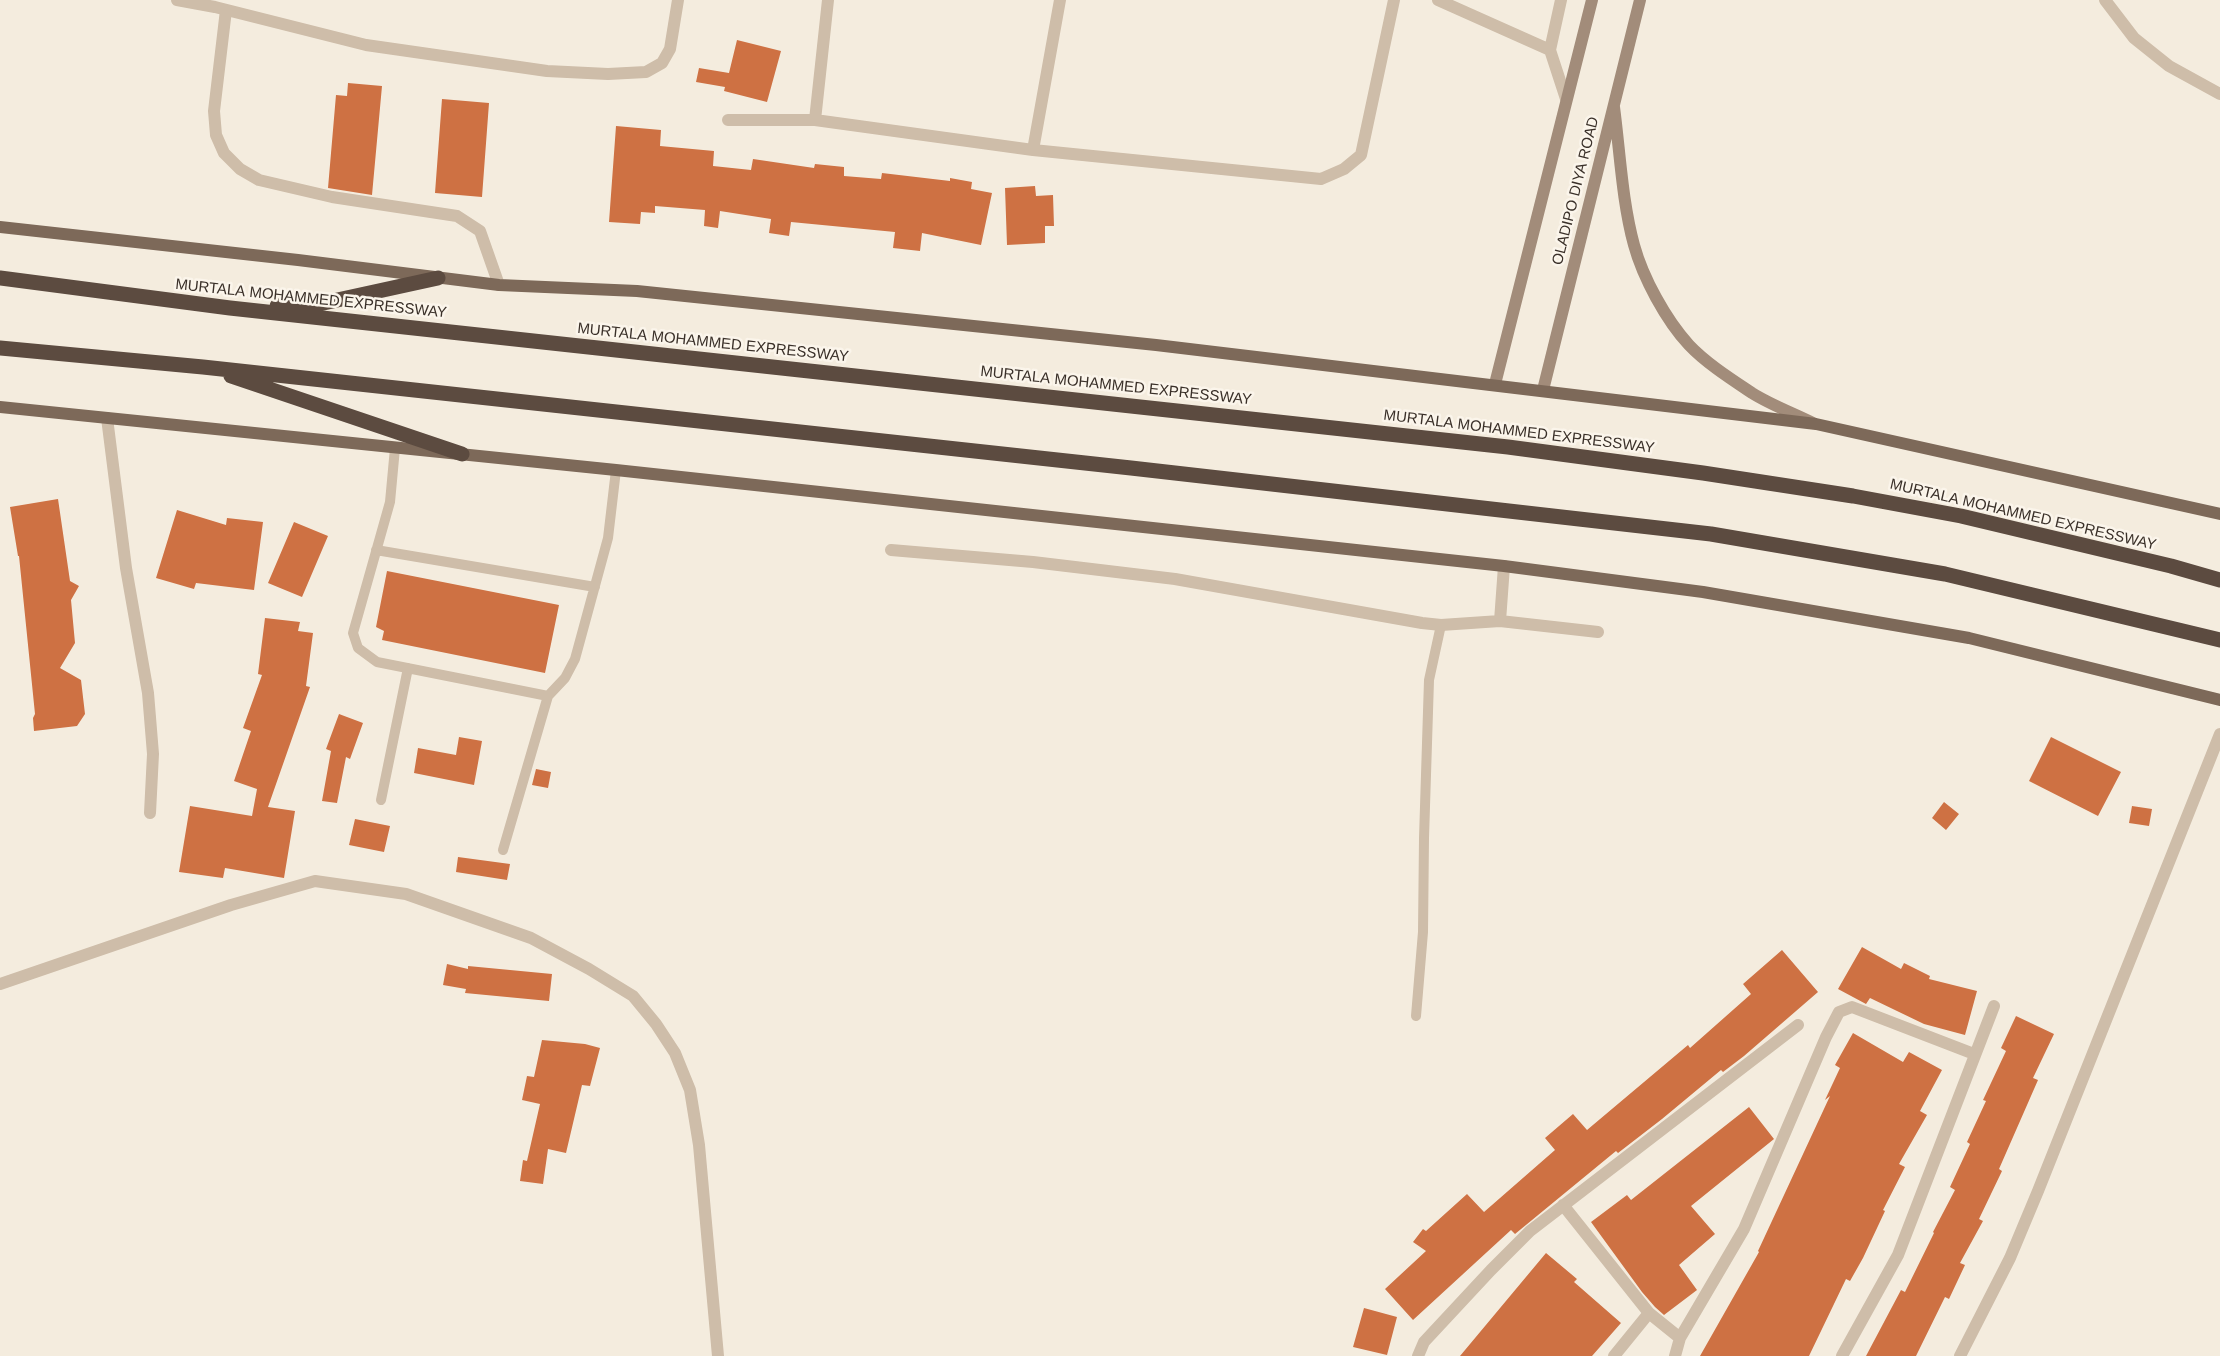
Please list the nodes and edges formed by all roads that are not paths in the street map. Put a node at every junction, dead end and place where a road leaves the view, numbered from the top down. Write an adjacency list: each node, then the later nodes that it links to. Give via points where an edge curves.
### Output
1 (177, 0): 11 (street)
2 (678, 0): 11 (street, via 670,49 662,63 646,72 608,74 547,71 366,44)
3 (828, 0): 17 (street)
4 (1060, 0): 18 (street)
5 (1394, 0): 18 (street, via 1361,155 1344,169 1321,179)
6 (1438, 0): 12 (street)
7 (1561, 0): 12 (street)
8 (1592, 0): 14 (main road)
9 (1640, 0): 15 (main road, OLADIPO DIYA ROAD)
10 (2105, 0): 13 (street, via 2134,38 2169,66)
11 (226, 10): 22 (street, via 215,127 224,153 240,170 259,180 332,198 457,216 480,231)
12 (1550, 50): 14 (street)
13 (2220, 94)
14 (1566, 99): 26 (main road)
15 (1614, 107): 27 (main road, OLADIPO DIYA ROAD); 30 (main road, via 1634,246 1653,290 1674,325 1690,345 1754,394)
16 (728, 120): 17 (street)
17 (816, 120): 18 (street)
18 (1032, 150)
19 (0, 227): 21 (main road)
20 (0, 278): 23 (highway, MURTALA MOHAMMED EXPRESSWAY)
21 (438, 278): 22 (main road); 23 (highway, via 319,304)
22 (499, 285): 26 (main road, via 657,292)
23 (230, 308): 38 (highway, MURTALA MOHAMMED EXPRESSWAY, via 1508,446 1853,496 1961,516)
24 (0, 348): 25 (highway)
25 (203, 367): 32 (highway); 43 (highway, via 1711,534 1945,574)
26 (1495, 384): 27 (main road)
27 (1543, 390): 30 (main road)
28 (0, 407): 29 (main road)
29 (107, 418): 31 (main road); 49 (street, via 126,568 148,693 153,754)
30 (1816, 424): 34 (main road)
31 (395, 448): 32 (main road); 35 (lane, via 390,502)
32 (462, 454): 33 (main road)
33 (616, 470): 37 (main road); 39 (lane, via 608,538)
34 (2220, 514)
35 (376, 550): 39 (lane); 44 (lane, via 353,633 358,648 376,662)
36 (891, 550): 41 (street, via 1033,562 1175,580 1310,602 1388,619)
37 (1504, 566): 40 (street); 46 (main road, via 1703,592 1969,638)
38 (2220, 580)
39 (595, 587): 45 (lane, via 575,659 565,678)
40 (1500, 621): 41 (street); 42 (street)
41 (1441, 625): 53 (lane, via 1429,680 1423,932)
42 (1598, 632)
43 (2220, 640)
44 (408, 668): 45 (lane); 48 (lane)
45 (548, 696): 50 (lane)
46 (2220, 700)
47 (2220, 734): 64 (street, via 2010,1258)
48 (381, 800)
49 (150, 813)
50 (503, 850)
51 (0, 984): 59 (street, via 231,905 315,881 406,894 531,938 633,996 675,1053 690,1090 699,1145)
52 (1994, 1006): 55 (street)
53 (1416, 1016)
54 (1798, 1025): 56 (street)
55 (1974, 1054): 58 (street, via 1852,1007 1839,1012 1744,1229); 63 (street, via 1898,1255)
56 (1564, 1205): 57 (street); 60 (street, via 1530,1231 1490,1270 1424,1342)
57 (1649, 1313): 58 (street); 61 (street)
58 (1680, 1338): 62 (street)
59 (718, 1356)
60 (1418, 1356)
61 (1614, 1356)
62 (1675, 1356)
63 (1842, 1356)
64 (1960, 1356)

